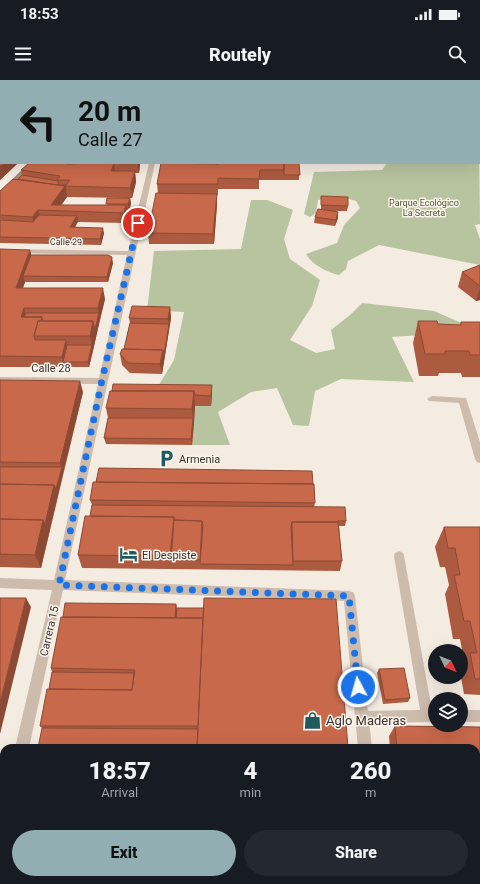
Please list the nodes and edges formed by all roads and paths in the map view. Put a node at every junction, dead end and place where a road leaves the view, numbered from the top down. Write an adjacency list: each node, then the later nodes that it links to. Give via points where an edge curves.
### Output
1 (32, 164): 3 (street)
2 (152, 164): 5 (street, Carrera 15)
3 (0, 195)
4 (0, 251): 5 (street, Calle 29)
5 (131, 253): 7 (street, Carrera 15)
6 (0, 380): 7 (street, Calle 28)
7 (102, 380): 12 (street, Carrera 15)
8 (432, 399): 9 (street, via 463,400)
9 (480, 459)
10 (400, 556): 13 (street)
11 (0, 583): 12 (street)
12 (59, 585): 17 (street, via 349,596); 18 (street, Carrera 15)
13 (428, 701)
14 (428, 716): 17 (street)
15 (468, 716): 16 (street)
16 (480, 716)
17 (361, 717): 19 (street)
18 (23, 744)
19 (364, 744)

